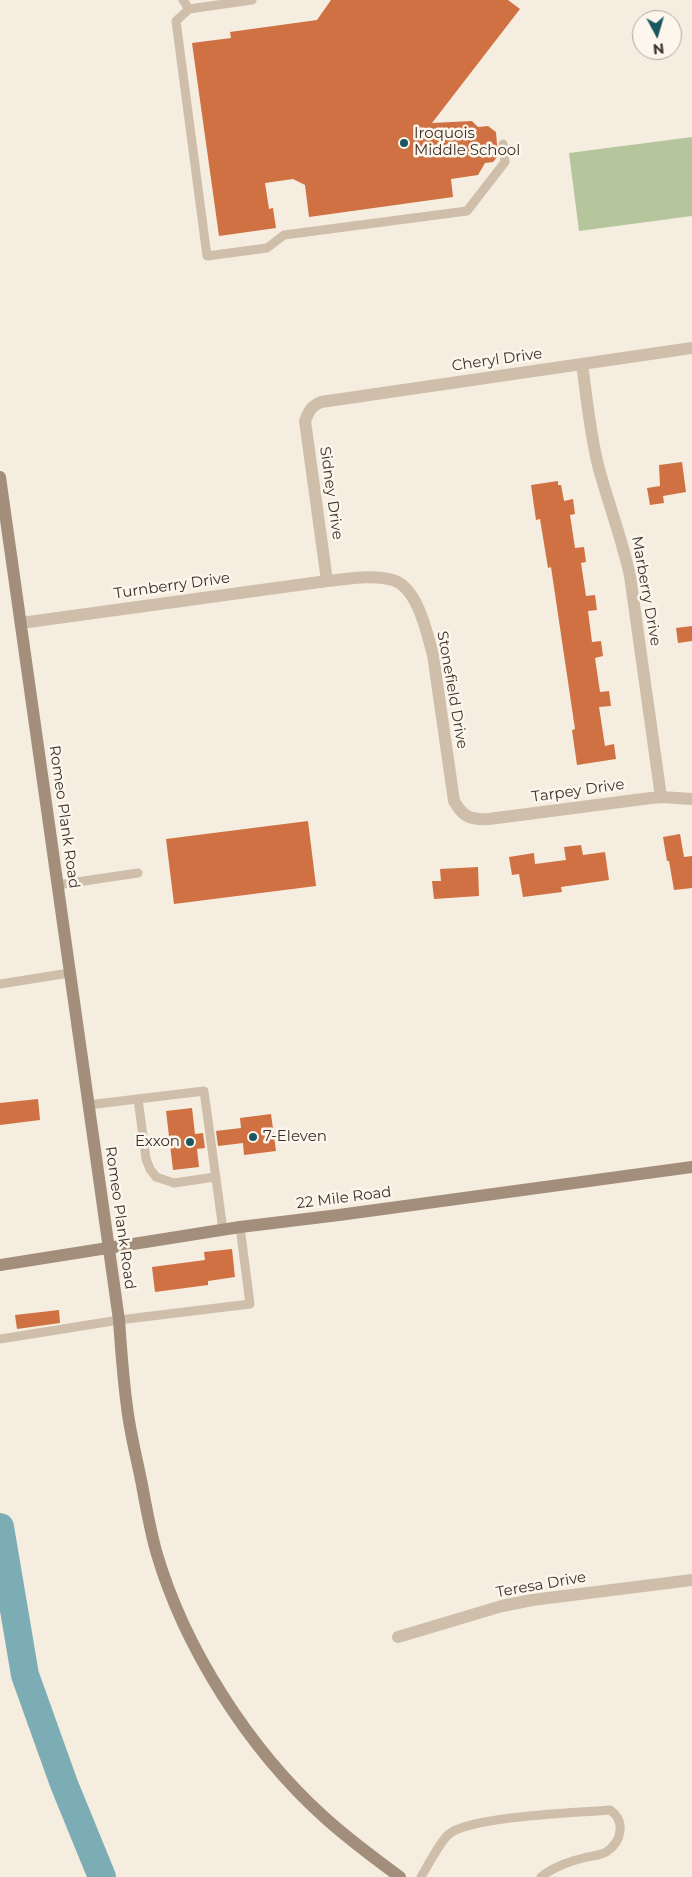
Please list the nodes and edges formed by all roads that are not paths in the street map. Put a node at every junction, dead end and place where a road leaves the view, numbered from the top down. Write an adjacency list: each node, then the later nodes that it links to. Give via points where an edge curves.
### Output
1 (183, 0): 3 (lane)
2 (252, 0): 3 (lane)
3 (189, 9): 4 (lane, via 176,21 207,256 267,248 284,235 467,211 505,162)
4 (503, 144)
5 (692, 348): 6 (street, Cheryl Drive)
6 (582, 364): 7 (street, Cheryl Drive, via 321,402); 11 (street, Marberry Drive, via 599,468 630,576)
7 (309, 410): 9 (street, Sidney Drive, via 306,431)
8 (0, 477): 10 (main road, Romeo Plank Road)
9 (327, 581): 10 (street, Turnberry Drive); 13 (street, Stonefield Drive, via 392,580 405,587 414,600 432,655 454,801 460,812)
10 (20, 624): 15 (main road, Romeo Plank Road)
11 (661, 797): 12 (street, Tarpey Drive); 13 (street, Tarpey Drive, via 489,819)
12 (692, 799)
13 (468, 817)
14 (138, 872): 15 (lane)
15 (57, 885): 16 (main road, Romeo Plank Road)
16 (69, 973): 17 (lane); 19 (main road, Romeo Plank Road)
17 (0, 984)
18 (138, 1099): 19 (lane); 21 (lane, via 146,1159 156,1176 174,1183); 21 (lane, via 204,1091)
19 (88, 1106): 24 (main road, Romeo Plank Road)
20 (692, 1166): 22 (main road, 22 Mile Road)
21 (215, 1177): 23 (lane)
22 (240, 1227): 23 (main road, 22 Mile Road); 26 (lane, via 250,1304)
23 (223, 1230): 24 (main road, 22 Mile Road)
24 (108, 1248): 25 (main road, 22 Mile Road); 26 (main road, Romeo Plank Road)
25 (0, 1265)
26 (119, 1320): 27 (lane); 30 (main road, Romeo Plank Road, via 127,1408 150,1528 168,1588 190,1636 216,1685 286,1779 323,1817)
27 (0, 1339)
28 (692, 1580): 29 (street, Teresa Drive, via 532,1600)
29 (398, 1637)
30 (400, 1877)
31 (421, 1877): 32 (lane, via 448,1834 469,1824 610,1810 617,1815 620,1835 605,1853 552,1868)
32 (541, 1877)

